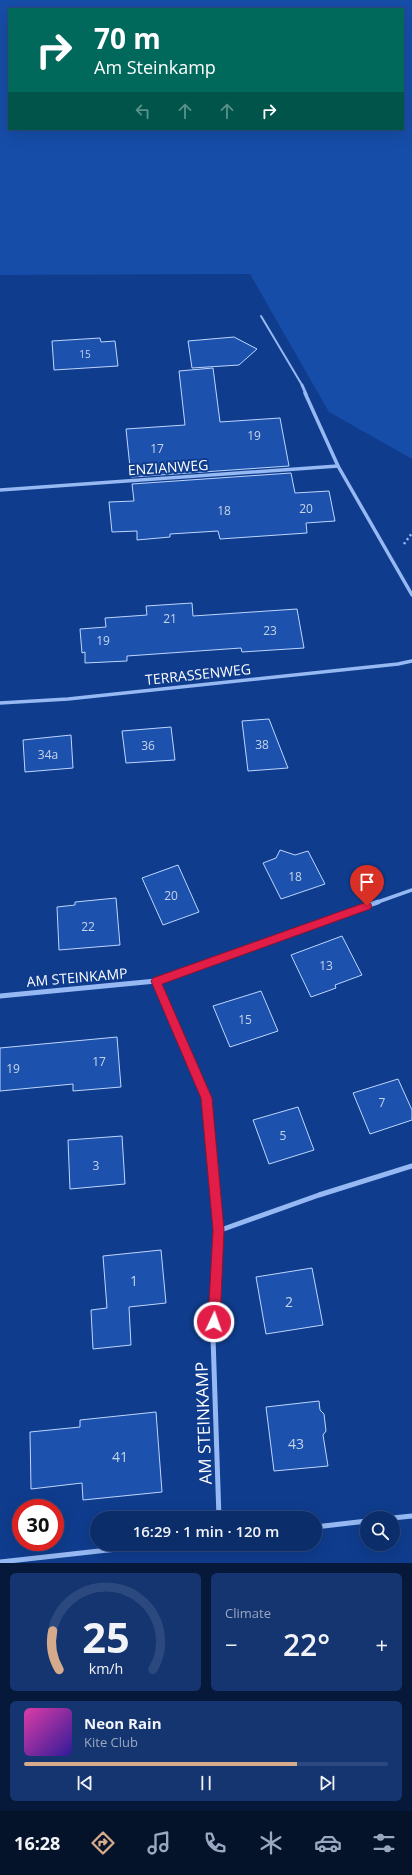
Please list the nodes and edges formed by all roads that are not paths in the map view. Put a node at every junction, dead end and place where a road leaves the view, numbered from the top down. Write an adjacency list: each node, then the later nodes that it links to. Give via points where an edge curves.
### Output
1 (261, 316): 2 (lane)
2 (302, 385): 3 (street)
3 (338, 466): 4 (street, ENZIANWEG); 5 (street)
4 (0, 490)
5 (412, 595)
6 (412, 661): 7 (street, TERRASSENWEG, via 68,699)
7 (0, 703)
8 (412, 890): 9 (street, AM STEINKAMP)
9 (156, 981): 10 (street, AM STEINKAMP); 12 (street, AM STEINKAMP, via 206,1098)
10 (0, 996)
11 (412, 1166): 12 (street)
12 (218, 1230): 13 (street, AM STEINKAMP, via 213,1337)
13 (219, 1511)
14 (412, 1516): 15 (street)
15 (400, 1517)
16 (360, 1522): 17 (street)
17 (322, 1526)
18 (99, 1551): 19 (street)
19 (0, 1562)

